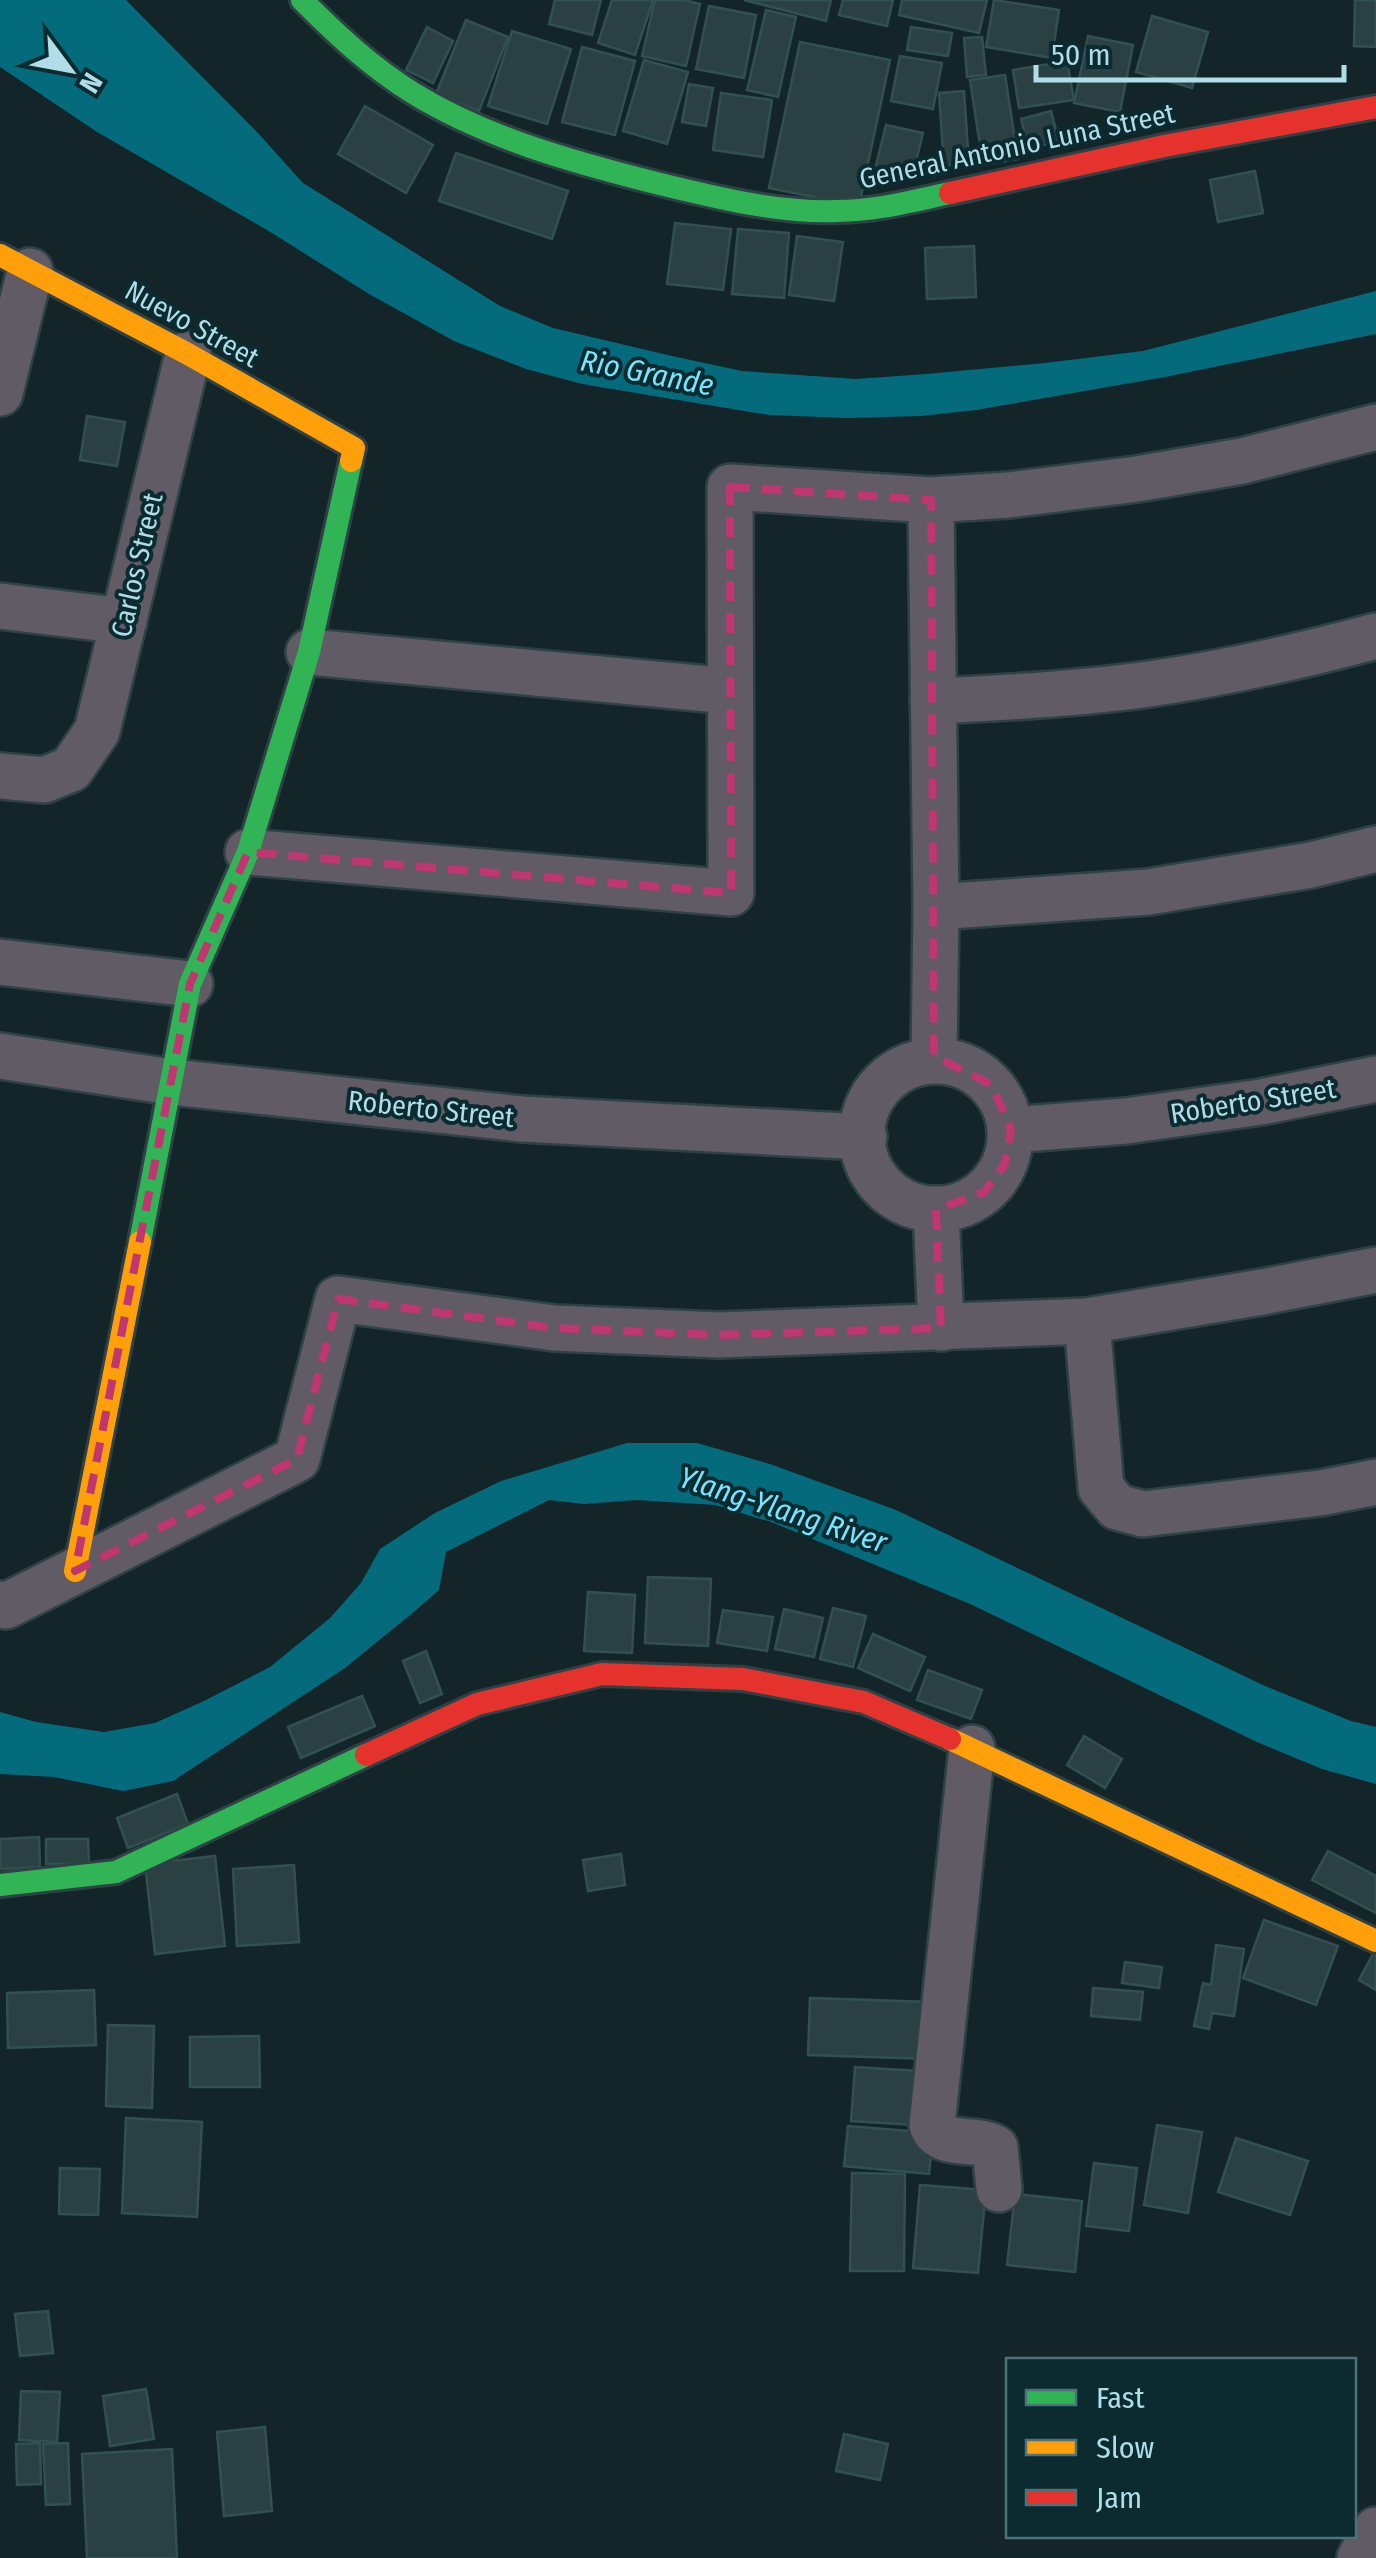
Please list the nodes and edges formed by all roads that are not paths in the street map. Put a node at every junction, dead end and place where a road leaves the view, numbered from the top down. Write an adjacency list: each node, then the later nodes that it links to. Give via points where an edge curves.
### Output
1 (302, 0): 2 (street, General Antonio Luna Street, via 388,77 515,140 706,196 808,212 865,210)
2 (1376, 107)
3 (15, 263): 4 (street, Nuevo Street); 5 (street)
4 (188, 354): 9 (street, Carlos Street); 11 (street, Nuevo Street, via 354,448)
5 (0, 393)
6 (1376, 427): 7 (street, via 1242,462)
7 (931, 500): 12 (street, via 730,487); 13 (street)
8 (0, 606): 9 (street)
9 (124, 621): 14 (street, Carlos Street, via 97,731 71,768 44,780)
10 (1376, 636): 13 (street, via 1150,684)
11 (309, 652): 12 (street); 16 (street)
12 (730, 692): 16 (street, via 731,893)
13 (933, 701): 17 (street)
14 (0, 776)
15 (1376, 849): 17 (street, via 1148,892)
16 (248, 852): 19 (street)
17 (936, 906): 21 (street)
18 (0, 962): 19 (street)
19 (190, 984): 23 (street)
20 (0, 1056): 23 (street, Roberto Street)
21 (934, 1060): 24 (street, via 981,1074 1001,1099); 25 (street, via 887,1078 868,1105)
22 (1376, 1079): 24 (street, Roberto Street, via 1261,1102)
23 (170, 1082): 25 (street, Roberto Street, via 522,1119); 31 (street)
24 (1010, 1130): 26 (street, via 1004,1164 984,1192)
25 (864, 1137): 26 (street, via 870,1169 890,1194)
26 (936, 1210): 29 (street)
27 (1376, 1270): 28 (street)
28 (1088, 1321): 29 (street); 30 (street, via 1101,1488 1117,1507 1143,1514)
29 (941, 1328): 31 (street, via 719,1335 554,1328 338,1299 298,1459)
30 (1376, 1482)
31 (75, 1571): 32 (street)
32 (0, 1604)
33 (972, 1748): 34 (street, via 864,1702 743,1679 602,1674 477,1704 116,1872); 35 (street); 36 (street, via 932,2125 942,2138 996,2148)
34 (0, 1886)
35 (1376, 1941)
36 (999, 2189)
37 (1376, 2530): 38 (street)
38 (1360, 2558)

